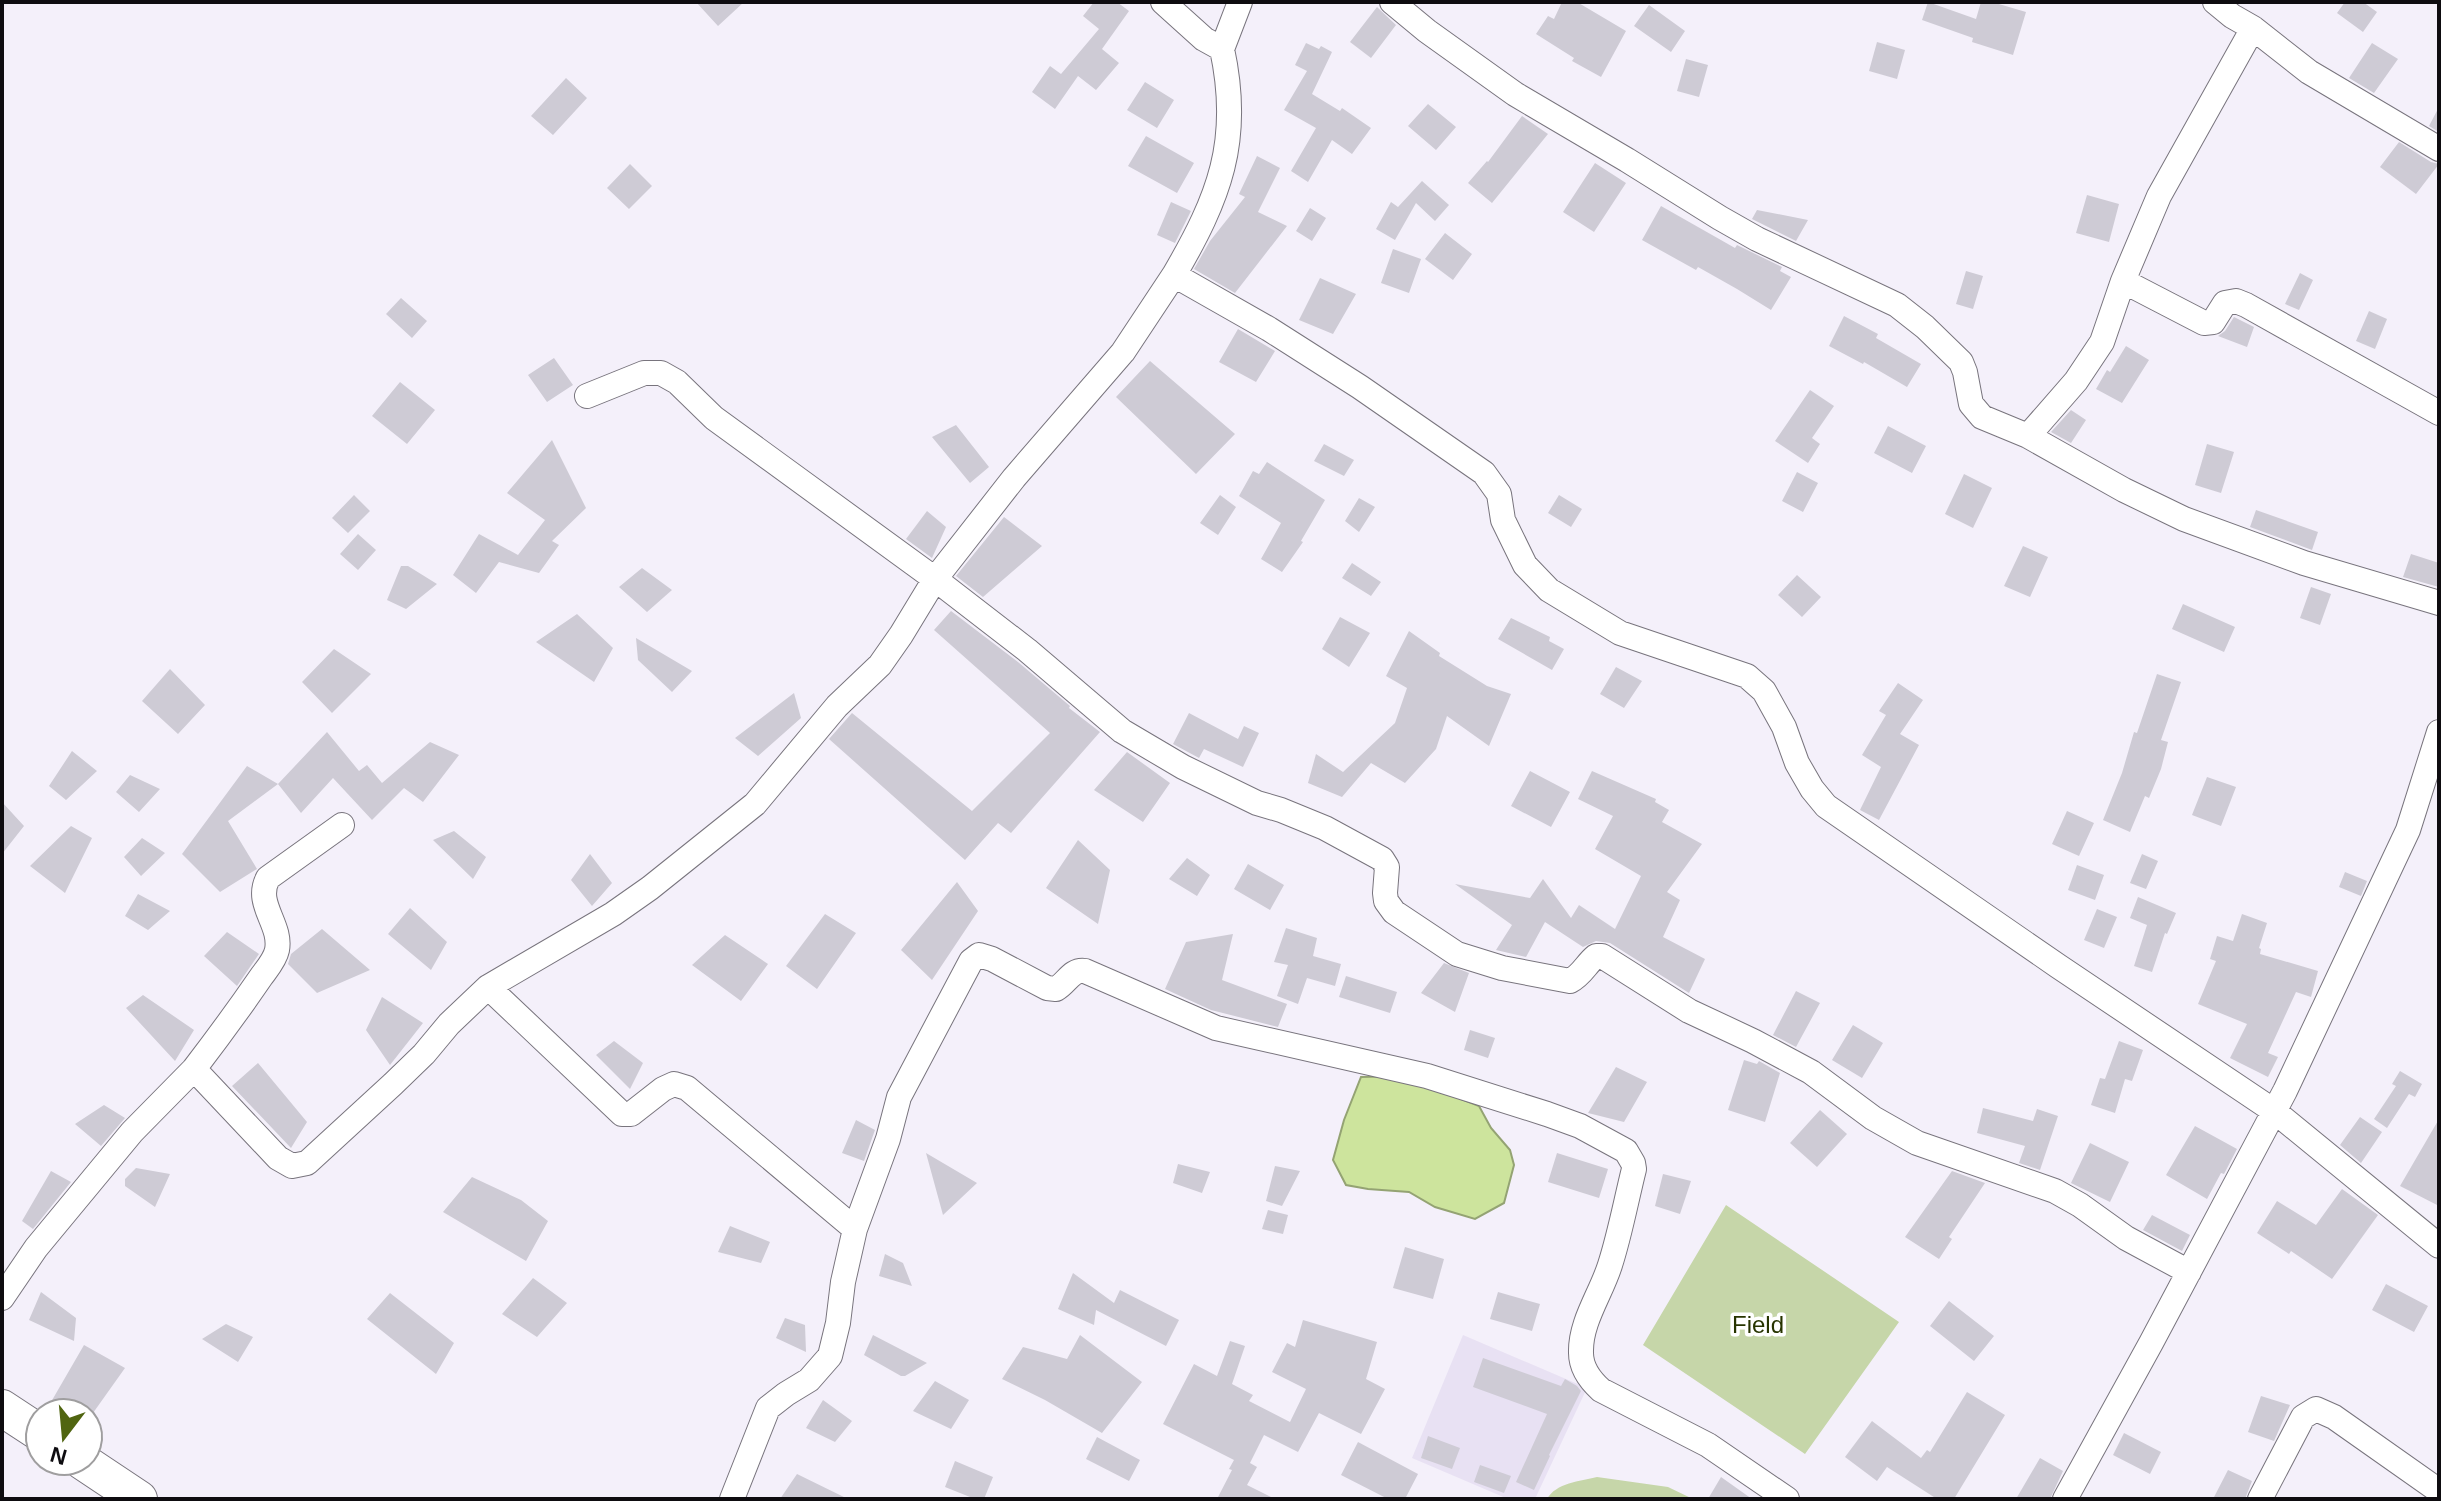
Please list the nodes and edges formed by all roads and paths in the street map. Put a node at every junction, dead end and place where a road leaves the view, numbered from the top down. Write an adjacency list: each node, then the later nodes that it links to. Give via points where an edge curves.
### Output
1 (1163, 2): 6 (street)
2 (1240, 2): 6 (street)
3 (1392, 2): 12 (street, via 1515,94 1720,218 1897,305 1961,362 1971,404 1982,417)
4 (2215, 2): 5 (street)
5 (2253, 28): 7 (street, via 2309,72); 9 (street, via 2159,196)
6 (1222, 49): 8 (street, via 1228,84 1226,159 1206,218)
7 (2439, 149)
8 (1174, 275): 13 (street, via 1123,352); 19 (street, via 1308,353 1484,473 1499,494 1503,520 1525,565 1549,590 1620,633 1747,676 1764,691 1797,763 1826,806)
9 (2123, 281): 11 (street, via 2204,323 2213,322 2225,303 2246,305); 12 (street, via 2102,342)
10 (587, 396): 13 (street, via 644,373 661,373 714,418)
11 (2439, 413)
12 (2028, 436): 14 (street, via 2184,519 2304,563)
13 (935, 579): 17 (street, via 880,665 837,706 755,804 613,914); 22 (street, via 1122,731 1183,767 1325,828 1382,859 1387,867 1386,901 1394,912 1457,954 1570,981 1589,961 1602,956 1689,1011 1811,1072 1917,1143 2055,1191)
14 (2439, 603)
15 (2439, 732): 19 (street, via 2408,830)
16 (342, 825): 18 (street, via 268,878 263,898 277,951)
17 (488, 987): 18 (street, via 307,1163 292,1166 278,1158); 20 (street, via 622,1114 631,1114 674,1084 687,1088)
18 (194, 1069): 23 (street, via 132,1132 36,1248)
19 (2274, 1111): 21 (street); 22 (street)
20 (855, 1229): 29 (street, via 830,1356 809,1380 768,1408); 30 (street, via 899,1097 971,961 979,955 992,959 1056,989 1073,972 1085,971 1216,1028 1427,1076 1580,1126 1626,1151 1633,1163 1630,1183 1610,1265 1584,1325 1580,1356 1590,1380 1708,1445)
21 (2439, 1246)
22 (2189, 1272): 31 (street)
23 (2, 1298)
24 (2, 1408): 25 (highway)
25 (24, 1422)
26 (104, 1476): 28 (highway)
27 (2439, 1491): 32 (street, via 2316,1409 2303,1417)
28 (139, 1499)
29 (732, 1499)
30 (1787, 1499)
31 (2065, 1499)
32 (2260, 1499)

